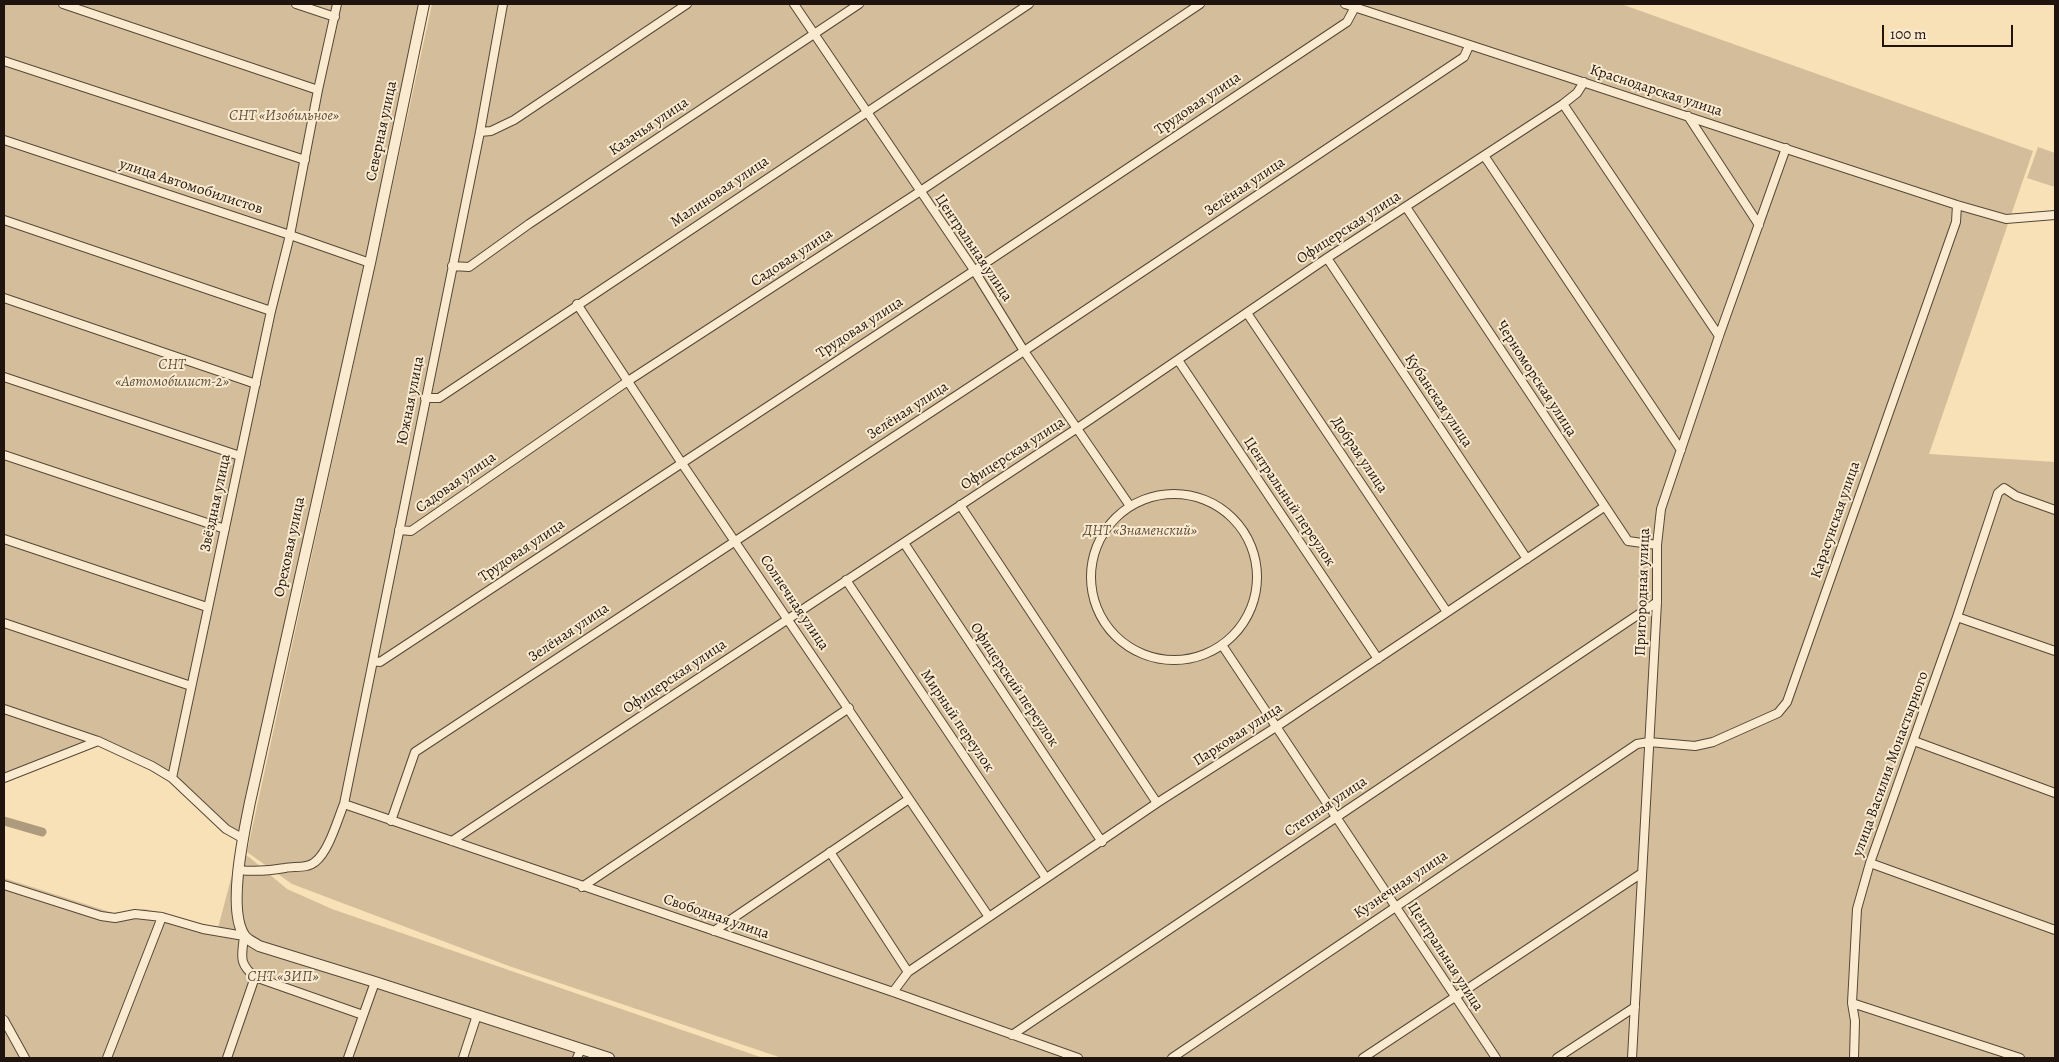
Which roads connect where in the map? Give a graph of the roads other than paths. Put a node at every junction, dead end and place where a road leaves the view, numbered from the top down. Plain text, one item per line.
1 (63, 4) edge
2 (296, 4) edge
3 (337, 4) edge
4 (424, 4) edge
5 (504, 4) edge
6 (688, 4) edge
7 (794, 4) edge
8 (859, 4) edge
9 (1029, 4) edge
10 (1200, 4) edge
11 (1345, 4) edge
12 (1355, 7) junction
13 (334, 17) junction
14 (814, 33) junction
15 (1469, 46) junction
16 (4, 60) edge
17 (1584, 82) junction
18 (318, 90) junction
19 (1563, 104) junction
20 (867, 111) junction
21 (1688, 116) junction
22 (480, 132) junction
23 (4, 140) edge
24 (1786, 148) junction
25 (1485, 157) junction
26 (305, 160) junction
27 (919, 191) junction
28 (1957, 205) junction
29 (1406, 207) junction
30 (2055, 215) edge
31 (4, 220) edge
32 (1759, 225) junction
33 (290, 235) junction
34 (1327, 258) junction
35 (370, 263) junction
36 (452, 266) junction
37 (974, 270) junction
38 (4, 298) edge
39 (577, 304) junction
40 (271, 311) junction
41 (1247, 313) junction
42 (1719, 336) junction
43 (1024, 351) junction
44 (1178, 360) junction
45 (4, 377) edge
46 (628, 381) junction
47 (256, 384) junction
48 (425, 398) junction
49 (1077, 428) junction
50 (1680, 450) junction
51 (4, 455) edge
52 (240, 456) junction
53 (681, 462) junction
54 (960, 505) junction
55 (1130, 506) junction
56 (1604, 507) junction
57 (2055, 510) edge
58 (225, 529) junction
59 (399, 530) junction
60 (4, 540) edge
61 (734, 540) junction
62 (904, 543) junction
63 (1657, 545) junction
64 (1527, 558) junction
65 (846, 580) junction
66 (1657, 602) junction
67 (207, 607) junction
68 (1447, 612) junction
69 (1958, 617) junction
70 (788, 618) junction
71 (4, 623) edge
72 (1222, 645) junction
73 (2055, 651) edge
74 (1378, 659) junction
75 (373, 661) junction
76 (191, 686) junction
77 (849, 708) junction
78 (4, 709) edge
79 (1276, 728) junction
80 (98, 741) junction
81 (1914, 741) junction
82 (1649, 742) junction
83 (4, 778) edge
84 (172, 778) junction
85 (2055, 792) edge
86 (909, 799) junction
87 (1157, 803) junction
88 (344, 804) junction
89 (1335, 817) junction
90 (391, 821) junction
91 (242, 838) junction
92 (452, 841) junction
93 (1102, 842) junction
94 (830, 852) junction
95 (1870, 863) junction
96 (239, 870) junction
97 (1642, 873) junction
98 (1046, 878) junction
99 (4, 885) edge
100 (582, 887) junction
101 (1395, 906) junction
102 (989, 917) junction
103 (162, 918) junction
104 (2055, 930) edge
105 (714, 931) junction
106 (244, 936) junction
107 (908, 972) junction
108 (255, 978) junction
109 (375, 982) junction
110 (893, 992) junction
111 (1455, 996) junction
112 (1852, 1003) junction
113 (1635, 1007) junction
114 (363, 1015) junction
115 (477, 1015) junction
116 (4, 1020) edge
117 (1012, 1035) junction
118 (579, 1054) edge
119 (25, 1058) edge
120 (107, 1058) edge
121 (227, 1058) edge
122 (348, 1058) edge
123 (463, 1058) edge
124 (609, 1058) edge
125 (1078, 1058) edge
126 (1172, 1058) edge
127 (1363, 1058) edge
128 (1496, 1058) edge
129 (1557, 1058) edge
130 (1632, 1058) edge
131 (1854, 1058) edge
132 (2020, 1058) edge

1 - 18 street
2 - 13 street
3 - 13 street, Звёздная улица
4 - 35 street, Северная улица
5 - 22 street, Южная улица
6 - 22 street
7 - 14 street, Центральная улица
8 - 14 street, Казачья улица
9 - 20 street, Малиновая улица
10 - 27 street, Садовая улица
11 - 12 street, Краснодарская улица
12 - 15 street, Краснодарская улица
12 - 37 street, Трудовая улица
13 - 18 street, Звёздная улица
14 - 20 street, Центральная улица
14 - 36 street, Казачья улица
15 - 17 street, Краснодарская улица
15 - 43 street, Зелёная улица
16 - 26 street
17 - 19 street, Офицерская улица
17 - 21 street, Краснодарская улица
18 - 26 street, Звёздная улица
19 - 25 street, Офицерская улица
19 - 42 street
20 - 27 street, Центральная улица
20 - 39 street, Малиновая улица
21 - 24 street, Краснодарская улица
21 - 32 street
22 - 36 street, Южная улица
23 - 33 street, улица Автомобилистов
24 - 28 street, Краснодарская улица
24 - 32 street, Пригородная улица
25 - 29 street, Офицерская улица
25 - 50 street
26 - 33 street, Звёздная улица
27 - 37 street, Центральная улица
27 - 46 street, Садовая улица
28 - 30 street, Краснодарская улица
28 - 82 street, Карасунская улица
29 - 34 street, Офицерская улица
29 - 56 street, Черноморская улица
31 - 40 street
32 - 42 street, Пригородная улица
33 - 35 street, улица Автомобилистов
33 - 40 street, Звёздная улица
34 - 41 street, Офицерская улица
34 - 64 street, Кубанская улица
35 - 91 street, Ореховая улица
36 - 48 street, Южная улица
37 - 43 street, Центральная улица
37 - 53 street, Трудовая улица
38 - 47 street
39 - 46 street, Солнечная улица
39 - 48 street, Малиновая улица
40 - 47 street, Звёздная улица
41 - 44 street, Офицерская улица
41 - 68 street, Добрая улица
42 - 50 street, Пригородная улица
43 - 49 street, Центральная улица
43 - 61 street, Зелёная улица
44 - 49 street, Офицерская улица
44 - 74 street, Центральный переулок
45 - 52 street
46 - 53 street, Солнечная улица
46 - 59 street, Садовая улица
47 - 52 street, Звёздная улица
48 - 59 street, Южная улица
49 - 54 street, Офицерская улица
49 - 55 street, Центральная улица
50 - 63 street, Пригородная улица
51 - 58 street
52 - 58 street, Звёздная улица
53 - 61 street, Солнечная улица
53 - 75 street, Трудовая улица
54 - 62 street, Офицерская улица
54 - 87 street
55 - 72 street
55 - 72 street
56 - 63 street, Черноморская улица
56 - 64 street, Парковая улица
57 - 69 street, улица Василия Монастырного
58 - 67 street, Звёздная улица
59 - 75 street, Южная улица
60 - 67 street
61 - 70 street, Солнечная улица
61 - 90 street, Зелёная улица
62 - 65 street, Офицерская улица
62 - 93 street, Офицерский переулок
63 - 66 street, Пригородная улица
64 - 68 street, Парковая улица
65 - 70 street, Офицерская улица
65 - 98 street, Мирный переулок
66 - 82 street, Пригородная улица
66 - 89 street, Степная улица
67 - 76 street, Звёздная улица
68 - 74 street, Парковая улица
69 - 73 street
69 - 81 street, улица Василия Монастырного
70 - 77 street, Солнечная улица
70 - 92 street, Офицерская улица
71 - 76 street
72 - 79 street, Центральная улица
74 - 79 street, Парковая улица
75 - 88 street, Южная улица
76 - 84 street, Звёздная улица
77 - 86 street, Солнечная улица
77 - 100 street
78 - 80 street
79 - 87 street, Парковая улица
79 - 89 street, Центральная улица
80 - 83 street
80 - 84 street
81 - 85 street
81 - 95 street, улица Василия Монастырного
82 - 97 street, Пригородная улица
82 - 101 street, Кузнечная улица
84 - 91 street
86 - 94 street
86 - 102 street, Солнечная улица
87 - 93 street, Парковая улица
88 - 90 street, Свободная улица
88 - 96 street, Южная улица
89 - 101 street, Центральная улица
89 - 117 street, Степная улица
90 - 92 street, Свободная улица
91 - 96 street, Ореховая улица
92 - 100 street, Свободная улица
93 - 98 street, Парковая улица
94 - 105 street
94 - 107 street
95 - 104 street
95 - 112 street, улица Василия Монастырного
96 - 106 street, Ореховая улица
97 - 111 street
97 - 113 street, Пригородная улица
98 - 102 street, Парковая улица
99 - 103 street
100 - 105 street, Свободная улица
101 - 111 street, Центральная улица
101 - 126 street, Кузнечная улица
102 - 107 street, Парковая улица
103 - 106 street
103 - 120 street
105 - 110 street, Свободная улица
106 - 108 street
106 - 109 street
107 - 110 street, Парковая улица
108 - 114 street
108 - 121 street
109 - 114 street
109 - 115 street
110 - 117 street, Свободная улица
111 - 127 street
111 - 128 street, Центральная улица
112 - 131 street, улица Василия Монастырного
112 - 132 street
113 - 129 street
113 - 130 street, Пригородная улица
114 - 122 street
115 - 118 street
115 - 123 street
116 - 119 street
117 - 125 street, Свободная улица
118 - 124 street

